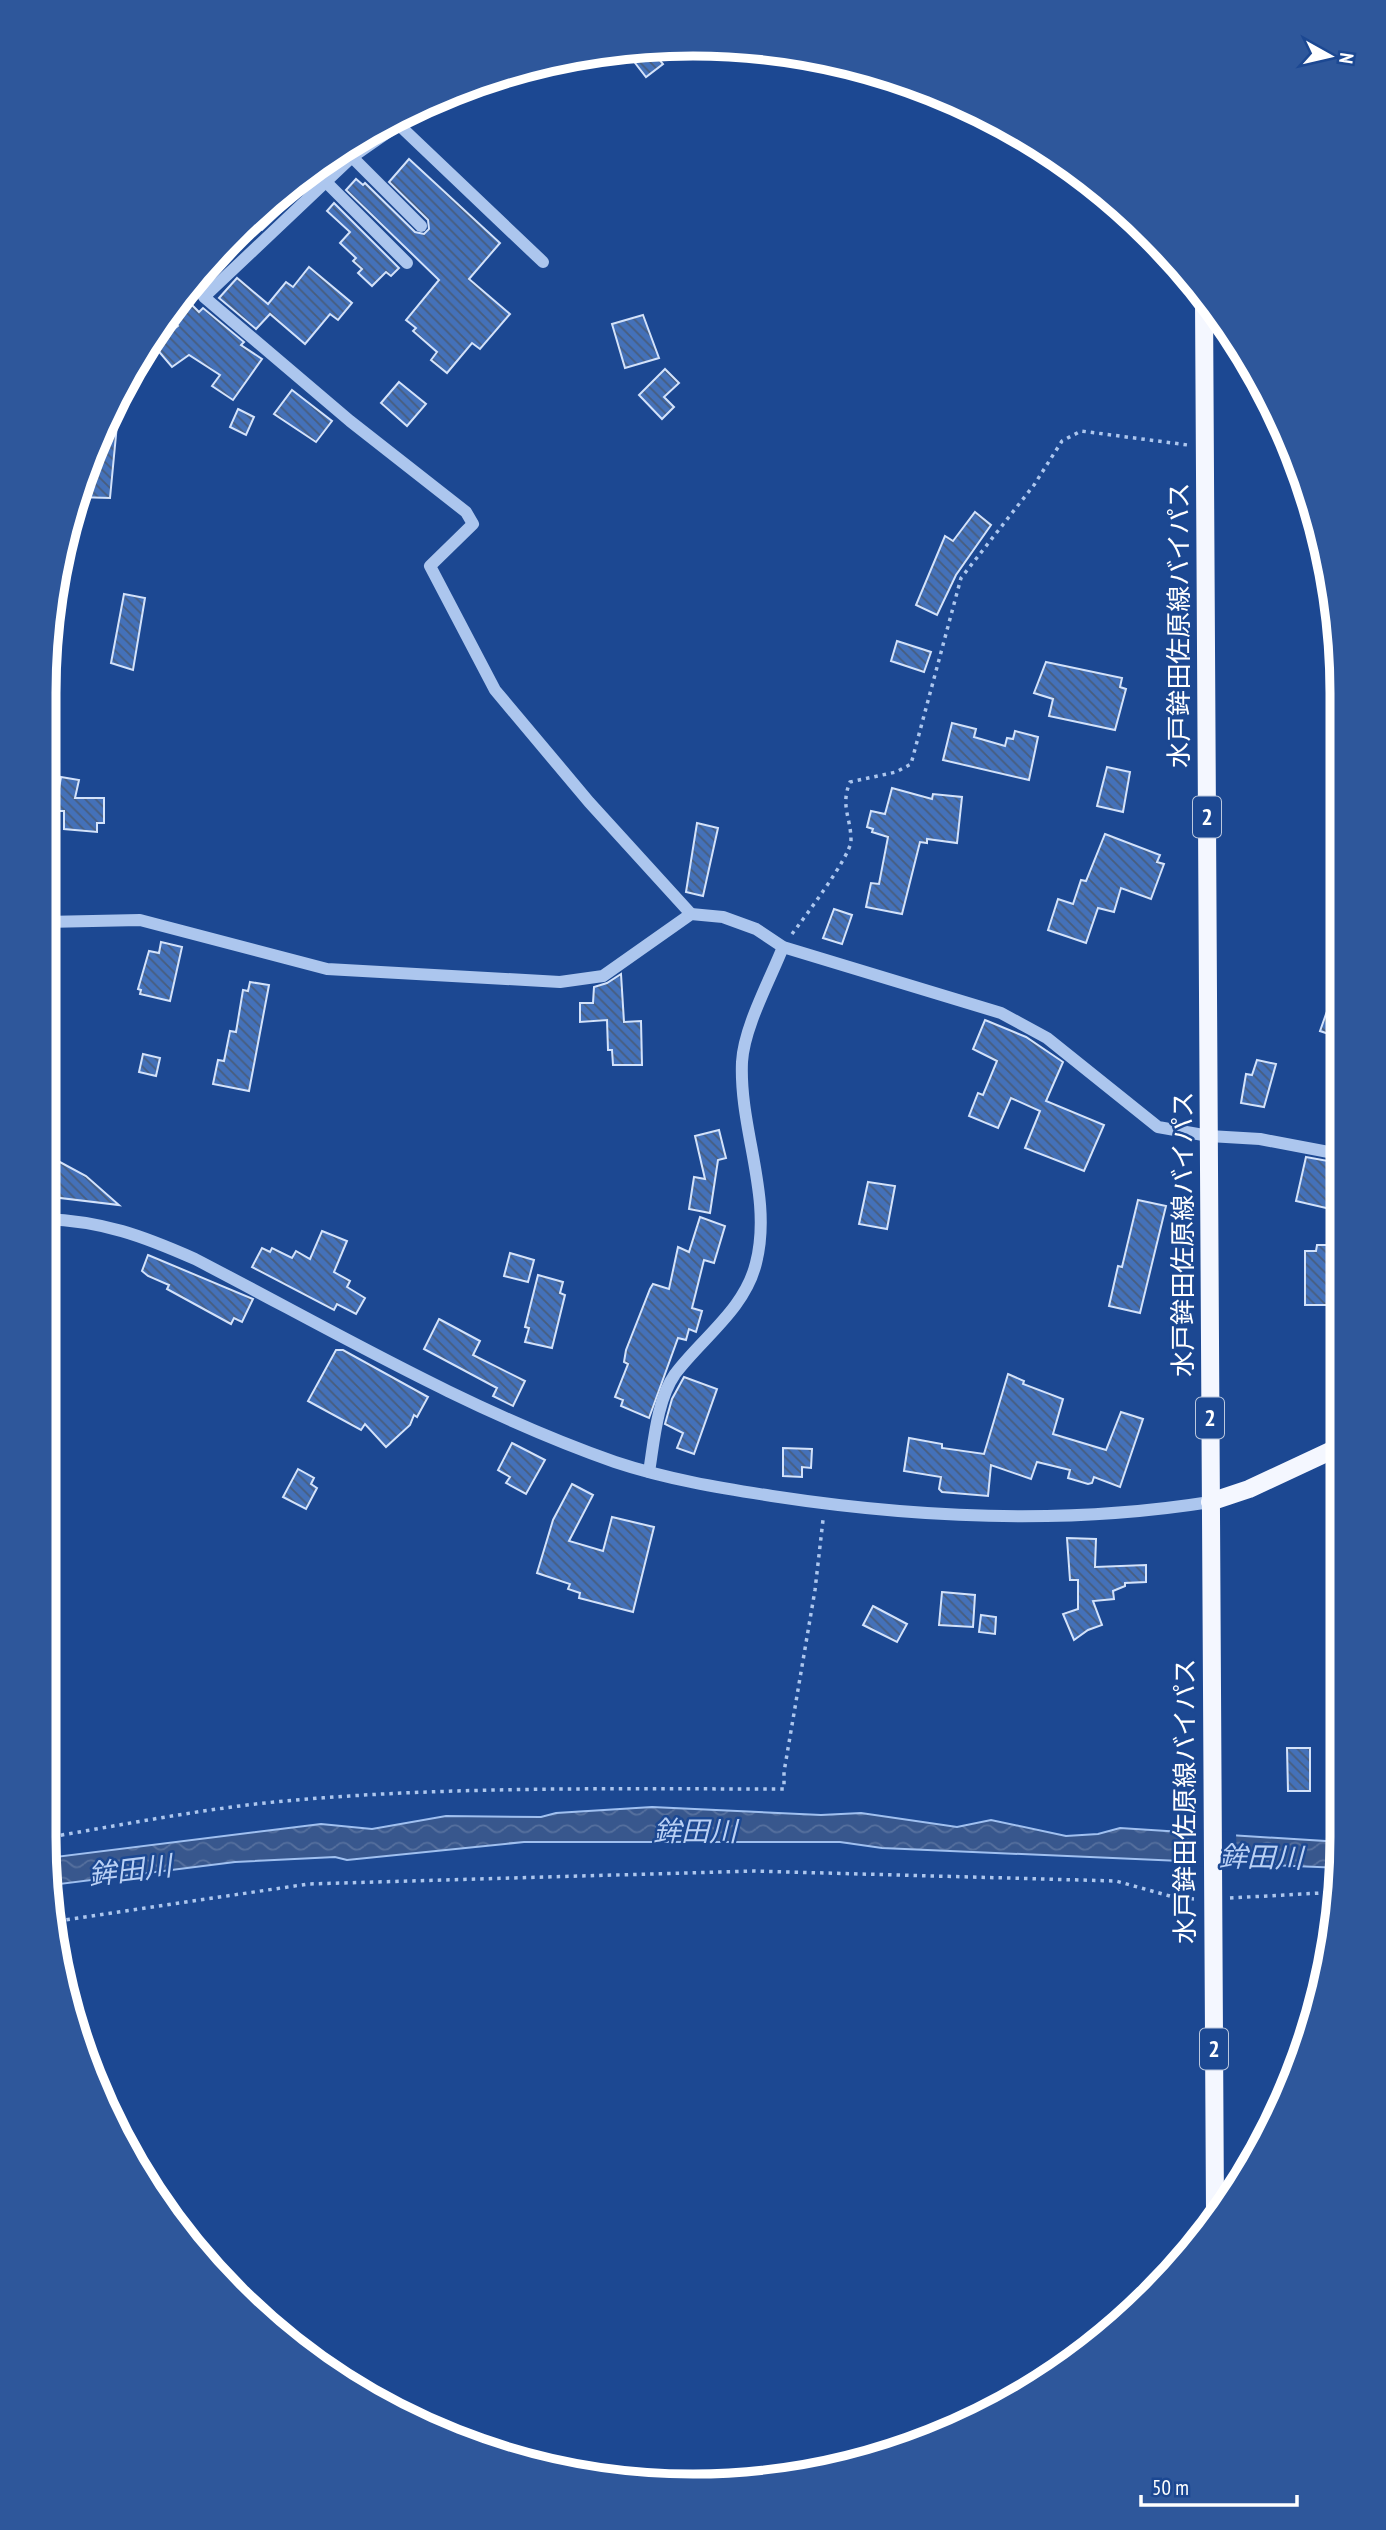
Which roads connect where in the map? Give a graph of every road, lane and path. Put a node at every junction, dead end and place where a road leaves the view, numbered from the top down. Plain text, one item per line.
1 (401, 127) edge
2 (370, 144) edge
3 (352, 157) junction
4 (323, 175) edge
5 (326, 182) junction
6 (421, 226) dead end
7 (543, 262) dead end
8 (407, 263) dead end
9 (1204, 313) edge
10 (1204, 447) junction
11 (691, 914) junction
12 (56, 922) edge
13 (783, 947) junction
14 (1209, 1136) junction
15 (1330, 1152) edge
16 (56, 1219) edge
17 (1330, 1451) edge
18 (649, 1472) junction
19 (1210, 1502) junction
20 (825, 1504) junction
21 (56, 1836) edge
22 (1328, 1892) edge
23 (1212, 1894) junction
24 (61, 1921) edge
25 (1216, 2201) edge

1 - 7 street
2 - 3 street
3 - 5 street
3 - 6 street
4 - 5 street
5 - 8 street
5 - 11 street
9 - 10 main road, 水戸鉾田佐原線バイパス / 2
10 - 13 path
10 - 14 main road, 水戸鉾田佐原線バイパス / 2
11 - 12 street
11 - 13 street
13 - 14 street
13 - 18 street
14 - 15 street
14 - 19 main road, 水戸鉾田佐原線バイパス / 2
16 - 18 street
17 - 19 main road
18 - 20 street
19 - 20 street
19 - 23 main road, 水戸鉾田佐原線バイパス / 2
20 - 21 path
22 - 23 path
23 - 24 path
23 - 25 main road, 水戸鉾田佐原線バイパス / 2

